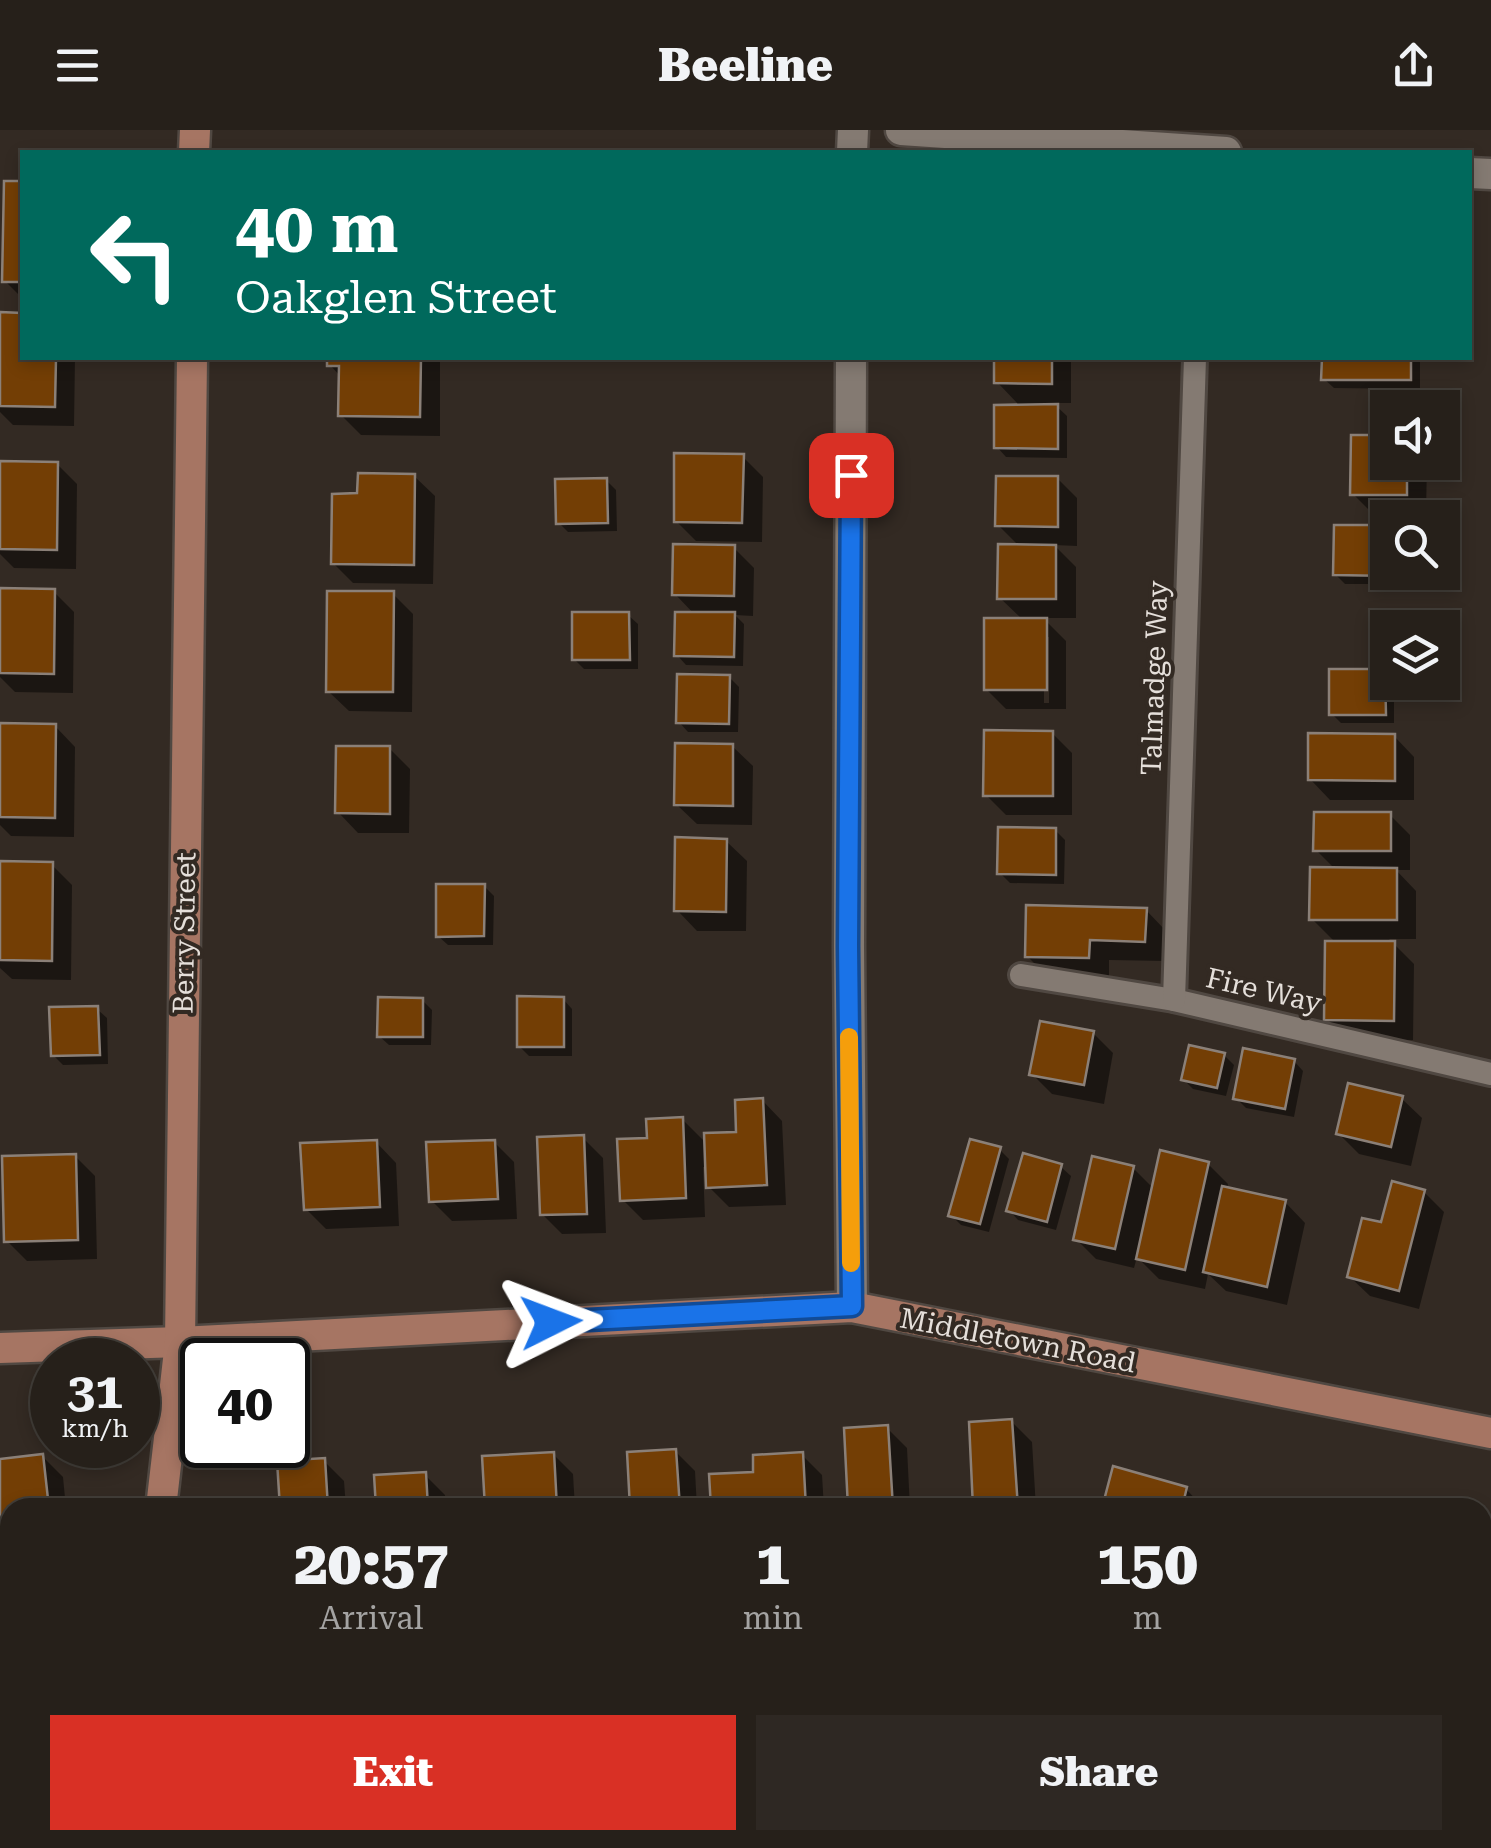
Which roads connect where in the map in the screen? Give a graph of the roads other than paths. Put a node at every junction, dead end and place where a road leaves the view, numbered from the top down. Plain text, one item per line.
1 (901, 130) edge
2 (1208, 146) edge
3 (192, 360) edge
4 (852, 360) edge
5 (1195, 360) edge
6 (1021, 975) dead end
7 (1174, 1000) junction
8 (1491, 1074) edge
9 (852, 1306) junction
10 (180, 1338) edge
11 (255, 1338) edge
12 (180, 1342) joint
13 (0, 1348) edge
14 (1491, 1433) edge
15 (162, 1498) edge

1 - 2 street
3 - 10 street, Berry Street
4 - 9 street
5 - 7 lane, Talmadge Way
6 - 7 lane, Fire Way
7 - 8 lane, Fire Way
9 - 11 street, Middletown Road
9 - 14 street, Middletown Road
12 - 13 street, Middletown Road
12 - 15 street, Berry Street

